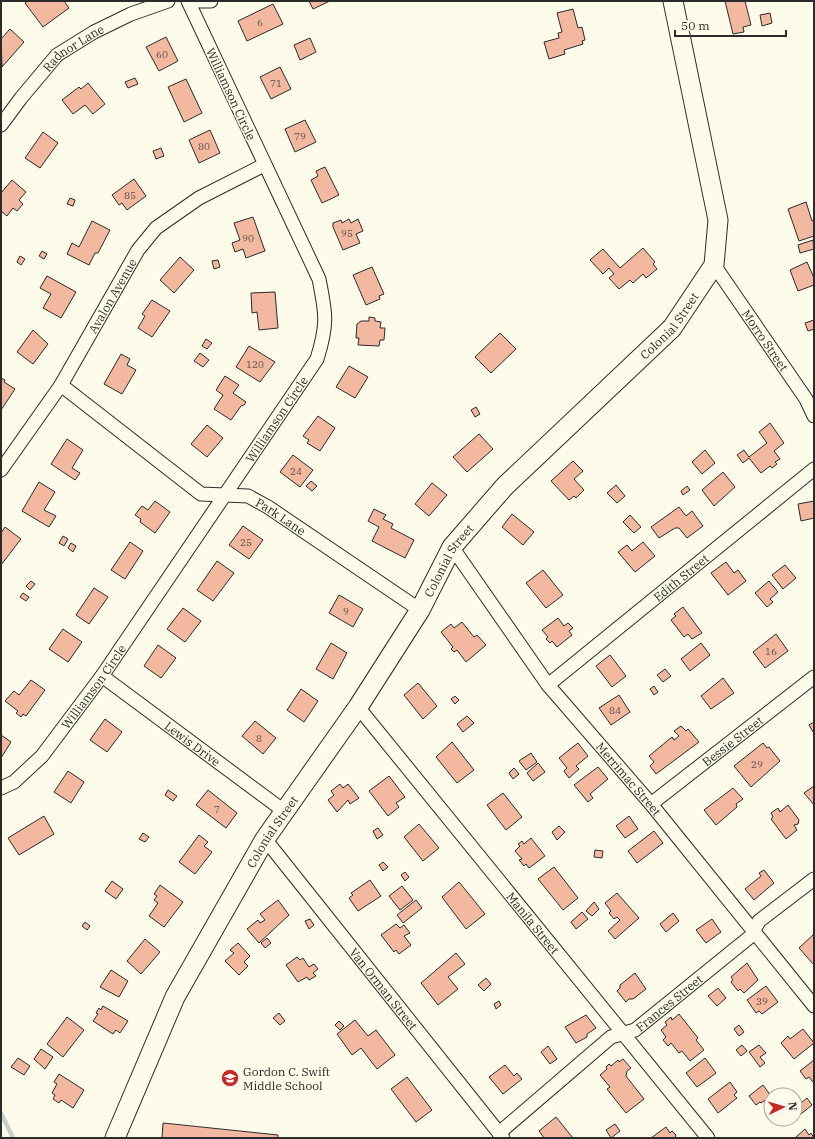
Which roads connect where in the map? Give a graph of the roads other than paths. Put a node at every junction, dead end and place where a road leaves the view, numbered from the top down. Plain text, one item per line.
1 (168, 1) edge
2 (188, 1) edge
3 (197, 1) edge
4 (211, 1) edge
5 (673, 1) edge
6 (1, 125) edge
7 (264, 165) junction
8 (714, 265) junction
9 (61, 385) junction
10 (814, 416) edge
11 (814, 469) edge
12 (1, 470) edge
13 (226, 495) junction
14 (452, 547) junction
15 (420, 610) junction
16 (102, 676) junction
17 (814, 677) edge
18 (548, 685) junction
19 (358, 707) junction
20 (1, 788) edge
21 (651, 804) junction
22 (284, 811) junction
23 (265, 839) junction
24 (814, 879) edge
25 (754, 931) junction
26 (814, 1006) edge
27 (623, 1033) junction
28 (501, 1135) edge
29 (115, 1138) edge
30 (708, 1138) edge

1 - 6 street, Radnor Lane
2 - 7 street, Williamson Circle
3 - 4 street
5 - 8 street, Colonial Street
7 - 9 street, Avalon Avenue
7 - 13 street, Williamson Circle
8 - 10 street, Morro Street
8 - 14 street, Colonial Street
9 - 12 street, Avalon Avenue
9 - 13 street, Park Lane
11 - 18 street, Edith Street
13 - 15 street, Park Lane
13 - 16 street, Williamson Circle
14 - 15 street, Colonial Street
14 - 18 street, Merrimac Street
15 - 19 street, Colonial Street
16 - 20 street, Williamson Circle
16 - 22 street, Lewis Drive
17 - 21 street, Bessie Street
18 - 21 street, Merrimac Street
19 - 22 street, Colonial Street
19 - 27 street, Manila Street
21 - 25 street, Merrimac Street
22 - 23 street, Colonial Street
23 - 28 street, Van Orman Street
23 - 29 street, Colonial Street
24 - 25 street, Frances Street
25 - 26 street, Merrimac Street
25 - 27 street, Frances Street
27 - 28 street, Frances Street
27 - 30 street, Manila Street

